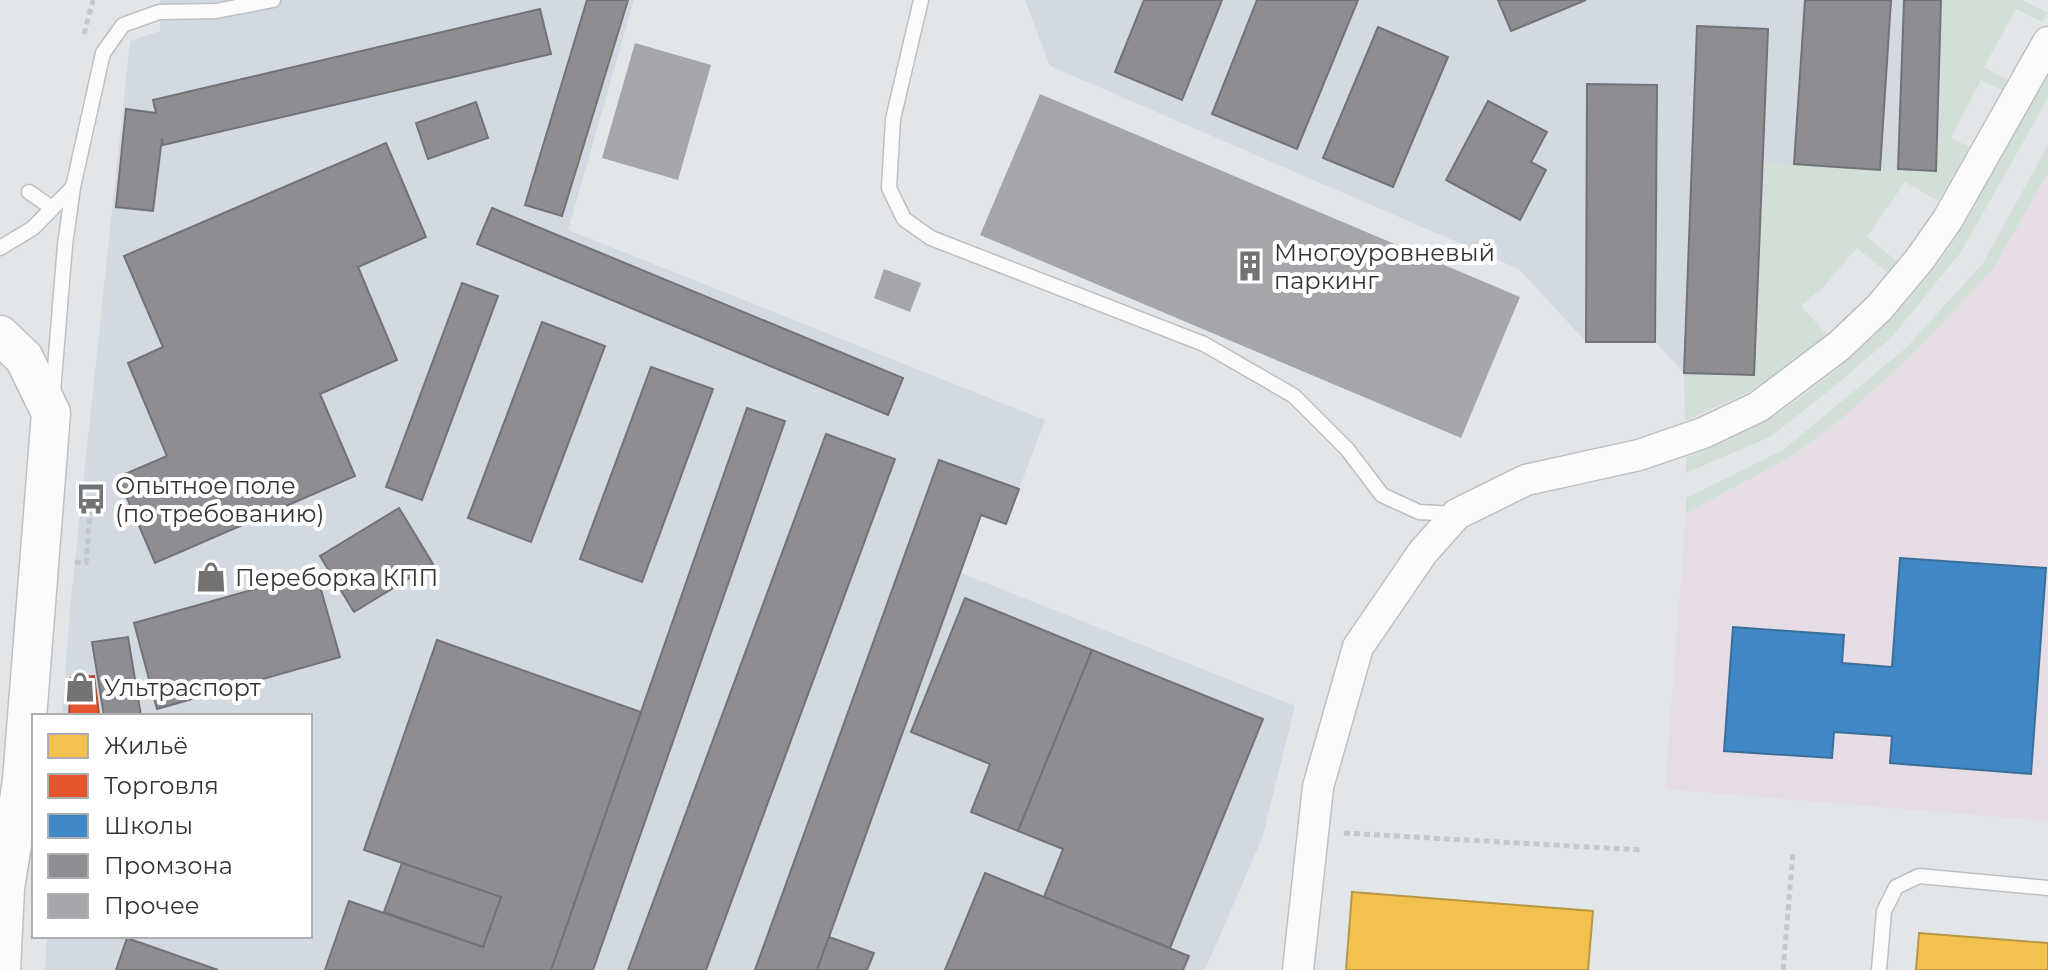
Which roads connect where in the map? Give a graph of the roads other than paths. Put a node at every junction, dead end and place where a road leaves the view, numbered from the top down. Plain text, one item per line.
1 (273, 0) edge
2 (921, 0) edge
3 (2048, 42) edge
4 (73, 187) junction
5 (29, 192) dead end
6 (52, 208) junction
7 (0, 248) edge
8 (0, 335) edge
9 (51, 413) junction
10 (1457, 514) junction
11 (11, 796) edge
12 (2048, 888) edge
13 (1, 970) edge
14 (1298, 970) edge
15 (1879, 970) edge

1 - 4 lane
2 - 10 lane
3 - 10 street
4 - 6 lane
4 - 9 lane
5 - 6 lane
6 - 7 lane
8 - 9 street
9 - 11 street
10 - 14 street
11 - 13 street
12 - 15 lane

